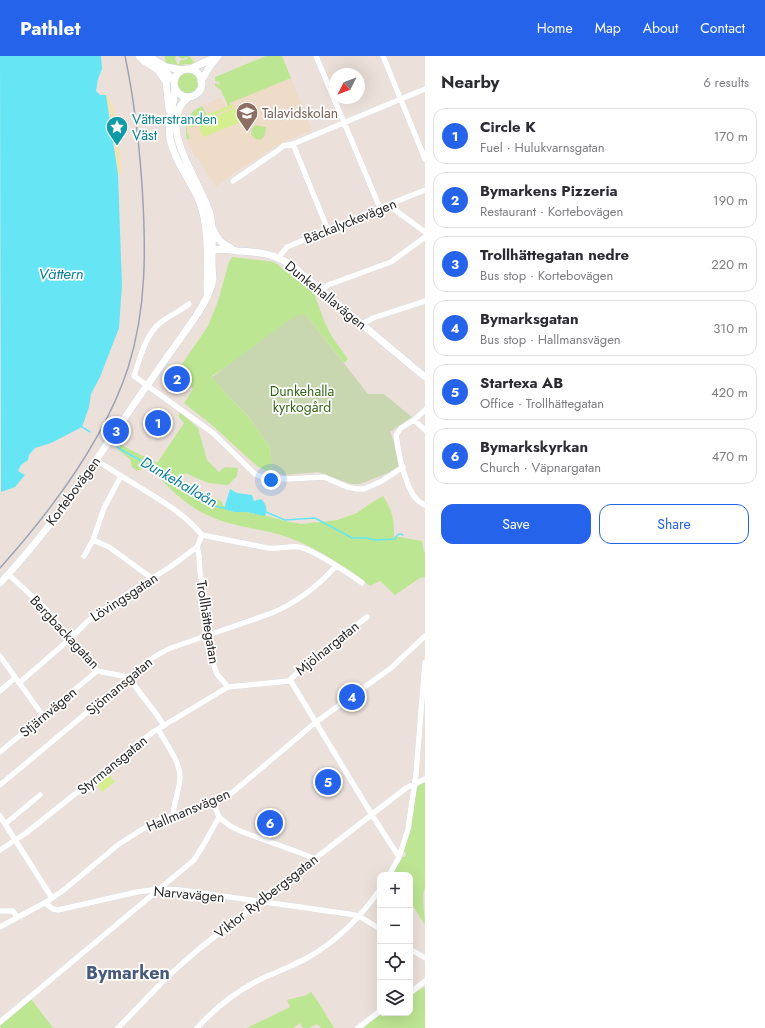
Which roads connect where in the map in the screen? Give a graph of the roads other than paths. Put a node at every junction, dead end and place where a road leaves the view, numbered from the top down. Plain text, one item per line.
1 (139, 56) edge
2 (148, 56) edge
3 (218, 56) edge
4 (316, 56) edge
5 (383, 56) edge
6 (156, 64) edge
7 (186, 69) junction
8 (202, 81) junction
9 (174, 84) junction
10 (425, 89) edge
11 (189, 97) junction
12 (400, 99) junction
13 (170, 114) junction
14 (344, 122) junction
15 (293, 144) junction
16 (425, 159) edge
17 (233, 181) dead end
18 (425, 190) edge
19 (392, 204) junction
20 (380, 208) junction
21 (212, 227) junction
22 (328, 230) junction
23 (425, 232) edge
24 (425, 237) edge
25 (212, 250) junction
26 (236, 250) junction
27 (279, 257) junction
28 (322, 291) junction
29 (207, 296) junction
30 (425, 301) edge
31 (189, 304) dead end
32 (362, 324) junction
33 (425, 377) edge
34 (147, 385) junction
35 (425, 410) edge
36 (414, 420) junction
37 (425, 430) edge
38 (96, 460) junction
39 (403, 467) junction
40 (121, 476) junction
41 (425, 505) edge
42 (202, 535) junction
43 (93, 540) junction
44 (197, 547) junction
45 (84, 556) dead end
46 (336, 566) junction
47 (8, 574) junction
48 (152, 579) junction
49 (0, 583) edge
50 (362, 583) dead end
51 (366, 617) dead end
52 (210, 635) junction
53 (71, 638) junction
54 (424, 640) edge
55 (0, 656) edge
56 (425, 662) edge
57 (97, 671) junction
58 (128, 677) junction
59 (17, 680) junction
60 (289, 681) junction
61 (228, 687) junction
62 (0, 690) edge
63 (43, 716) junction
64 (316, 722) junction
65 (164, 726) junction
66 (158, 729) junction
67 (0, 752) edge
68 (425, 779) edge
69 (414, 784) junction
70 (0, 785) edge
71 (40, 795) dead end
72 (214, 802) junction
73 (173, 815) junction
74 (372, 815) junction
75 (0, 816) edge
76 (219, 817) junction
77 (5, 824) junction
78 (15, 840) junction
79 (0, 850) edge
80 (399, 857) junction
81 (314, 859) junction
82 (391, 872) edge
83 (159, 889) junction
84 (377, 893) edge
85 (52, 898) junction
86 (260, 901) junction
87 (45, 903) junction
88 (0, 911) edge
89 (359, 916) junction
90 (17, 917) junction
91 (0, 927) edge
92 (377, 927) edge
93 (413, 951) edge
94 (425, 958) edge
95 (425, 981) edge
96 (413, 990) edge
97 (377, 1013) edge
98 (0, 1022) edge
99 (118, 1028) edge
100 (197, 1028) edge
101 (358, 1028) edge

1 - 6 street
2 - 6 street
3 - 7 street
3 - 8 street
4 - 14 street
5 - 12 street
6 - 7 street
6 - 9 street
6 - 13 street
7 - 8 street
7 - 9 street
8 - 11 street
9 - 11 street
9 - 13 street, Kortebovägen
10 - 12 street
11 - 21 street, Kortebovägen
12 - 14 street
12 - 16 street
13 - 25 street, Kortebovägen
14 - 15 street
14 - 20 street
15 - 17 street
15 - 22 street
18 - 19 street, Bäckalyckevägen
19 - 20 street, Bäckalyckevägen
19 - 23 street
20 - 22 street, Bäckalyckevägen
21 - 25 street, Kortebovägen
21 - 26 street
22 - 27 street, Bäckalyckevägen
24 - 28 street
25 - 26 street, Dunkehallavägen
25 - 29 street, Kortebovägen
25 - 29 street, Kortebovägen
26 - 27 street, Dunkehallavägen
27 - 28 street, Dunkehallavägen
28 - 32 street, Dunkehallavägen
29 - 34 street, Kortebovägen
30 - 32 street
31 - 34 street
32 - 33 street, Dunkehallavägen
34 - 38 street, Kortebovägen
34 - 39 street
35 - 36 street
36 - 37 street
36 - 39 street
38 - 40 street
38 - 47 street, Kortebovägen
39 - 41 street
40 - 42 street
40 - 43 street
42 - 44 street
42 - 46 street
43 - 45 street
43 - 48 street
44 - 48 street, Lövingsgatan
44 - 52 street, Trollhättegatan
46 - 50 street
46 - 52 street, Sjömansgatan
47 - 49 street, Kortebovägen
47 - 53 street, Bergbackagatan
48 - 53 street, Lövingsgatan
51 - 60 street, Mjölnargatan
52 - 58 street, Sjömansgatan
52 - 61 street, Trollhättegatan
53 - 57 street, Bergbackagatan
53 - 59 street, Lövingsgatan
54 - 64 street, Hallmansvägen
55 - 59 street
56 - 69 street
57 - 58 street, Bergbackagatan
57 - 63 street, Stjärnvägen
58 - 65 street
58 - 70 street, Sjömansgatan
59 - 62 street, Lövingsgatan
59 - 63 street
60 - 61 street
60 - 64 street
61 - 65 street, Styrmansgatan
63 - 67 street, Stjärnvägen
64 - 72 street, Hallmansvägen
64 - 74 street
65 - 66 street, Styrmansgatan
66 - 73 street
66 - 78 street, Styrmansgatan
68 - 69 street, Viktor Rydbergsgatan
69 - 74 street, Viktor Rydbergsgatan
69 - 80 street
71 - 77 street
72 - 73 street, Hallmansvägen
72 - 76 street
73 - 85 street, Hallmansvägen
74 - 80 street
74 - 81 street, Viktor Rydbergsgatan
75 - 77 street
76 - 81 street
76 - 83 street
77 - 78 street
78 - 79 street, Styrmansgatan
78 - 85 street
80 - 82 street
81 - 86 street, Viktor Rydbergsgatan
83 - 86 street, Narvavägen
83 - 87 street, Narvavägen
83 - 98 street
84 - 89 street
85 - 87 street, Hallmansvägen
86 - 89 street, Narvavägen
86 - 99 street, Viktor Rydbergsgatan
87 - 90 street, Hallmansvägen
88 - 90 street
89 - 92 street, Narvavägen
89 - 100 street
90 - 91 street, Hallmansvägen
93 - 94 street
95 - 96 street
97 - 101 street

